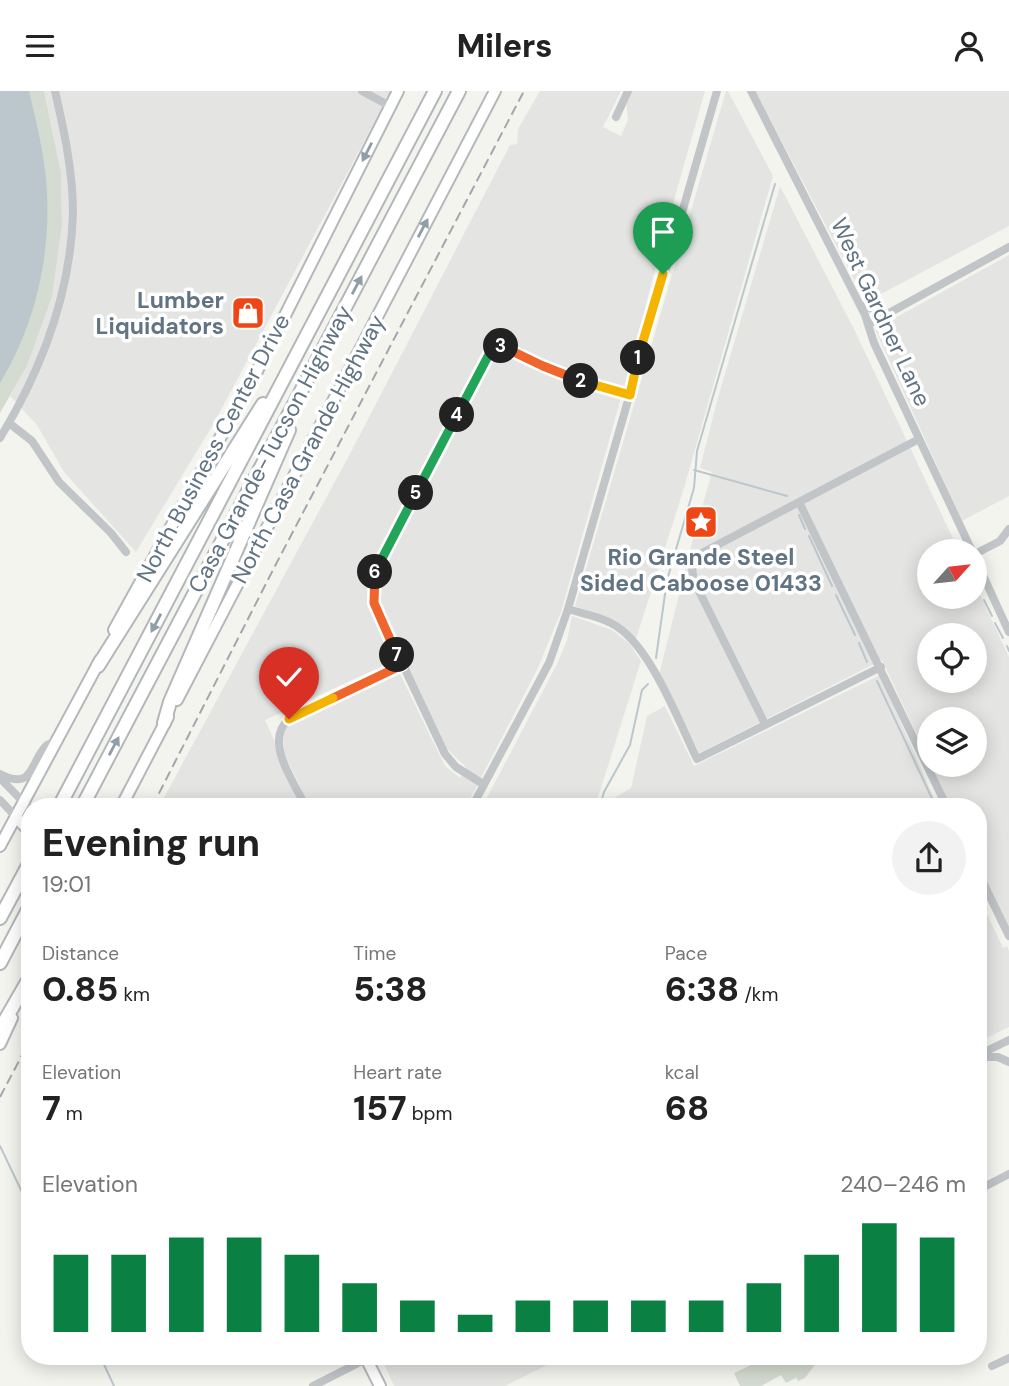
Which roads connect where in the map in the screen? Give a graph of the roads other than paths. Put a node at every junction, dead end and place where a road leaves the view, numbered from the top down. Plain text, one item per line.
1 (55, 91) edge
2 (362, 91) edge
3 (398, 91) edge
4 (435, 91) edge
5 (459, 91) edge
6 (495, 91) edge
7 (628, 91) edge
8 (717, 91) edge
9 (751, 91) edge
10 (390, 106) junction
11 (616, 117) dead end
12 (1009, 247) edge
13 (860, 305) junction
14 (887, 314) junction
15 (869, 324) junction
16 (301, 345) junction
17 (324, 349) junction
18 (630, 395) junction
19 (9, 423) junction
20 (0, 438) edge
21 (919, 439) junction
22 (799, 502) junction
23 (1009, 529) edge
24 (967, 539) edge
25 (987, 548) edge
26 (126, 551) dead end
27 (987, 582) edge
28 (568, 609) junction
29 (1008, 627) edge
30 (402, 665) junction
31 (98, 666) junction
32 (881, 667) junction
33 (164, 723) junction
34 (765, 724) junction
35 (58, 740) junction
36 (0, 776) edge
37 (483, 783) junction
38 (31, 798) edge
39 (64, 798) edge
40 (87, 798) edge
41 (126, 798) edge
42 (302, 798) edge
43 (476, 798) edge
44 (943, 798) edge
45 (21, 799) edge
46 (0, 800) edge
47 (21, 812) edge
48 (16, 817) junction
49 (21, 822) edge
50 (0, 846) edge
51 (21, 879) edge
52 (987, 891) edge
53 (0, 918) edge
54 (21, 923) edge
55 (1009, 936) edge
56 (0, 963) edge
57 (21, 994) edge
58 (21, 998) edge
59 (0, 1029) edge
60 (1006, 1041) edge
61 (0, 1044) edge
62 (987, 1051) edge
63 (1009, 1054) edge
64 (987, 1056) edge
65 (1009, 1062) edge
66 (1009, 1174) edge
67 (987, 1185) edge
68 (1009, 1358) edge
69 (353, 1365) edge
70 (371, 1365) edge
71 (992, 1366) dead end
72 (313, 1386) edge
73 (380, 1386) edge

1 - 19 street
2 - 10 street
3 - 10 main road, North Business Center Drive
4 - 16 highway, Casa Grande-Tucson Highway
17 -> 5 highway, Casa Grande-Tucson Highway
33 -> 6 main road, North Casa Grande Highway
7 - 11 street
8 - 18 street
9 - 13 street, West Gardner Lane
10 -> 31 main road, North Business Center Drive
12 - 14 street
13 - 14 street
13 - 15 street, West Gardner Lane
14 - 15 street
15 - 21 street, West Gardner Lane
16 - 31 highway
16 -> 39 highway, Casa Grande-Tucson Highway
17 - 33 highway
40 -> 17 highway, Casa Grande-Tucson Highway
18 - 28 street
18 - 30 street
19 - 20 street
19 - 26 street
21 - 22 street
21 - 24 street, West Gardner Lane
22 - 32 street
22 - 34 street
23 - 25 street
27 - 29 street, West Gardner Lane
28 - 34 street
28 - 37 street
30 - 37 street
30 - 42 street
31 - 35 main road, North Business Center Drive
32 - 34 street
32 - 44 street
33 - 41 main road, North Casa Grande Highway
35 - 36 street
35 - 38 main road, North Business Center Drive
36 - 45 street
37 - 43 street
46 - 48 street
47 - 48 main road, North Business Center Drive
48 - 49 main road
48 - 50 main road, North Business Center Drive
51 - 53 highway
52 - 55 street
54 - 56 highway
57 - 59 highway
58 - 61 main road
60 - 62 street
60 - 63 street
64 - 65 street
66 - 67 street
68 - 71 street
69 - 72 street
70 - 73 main road

